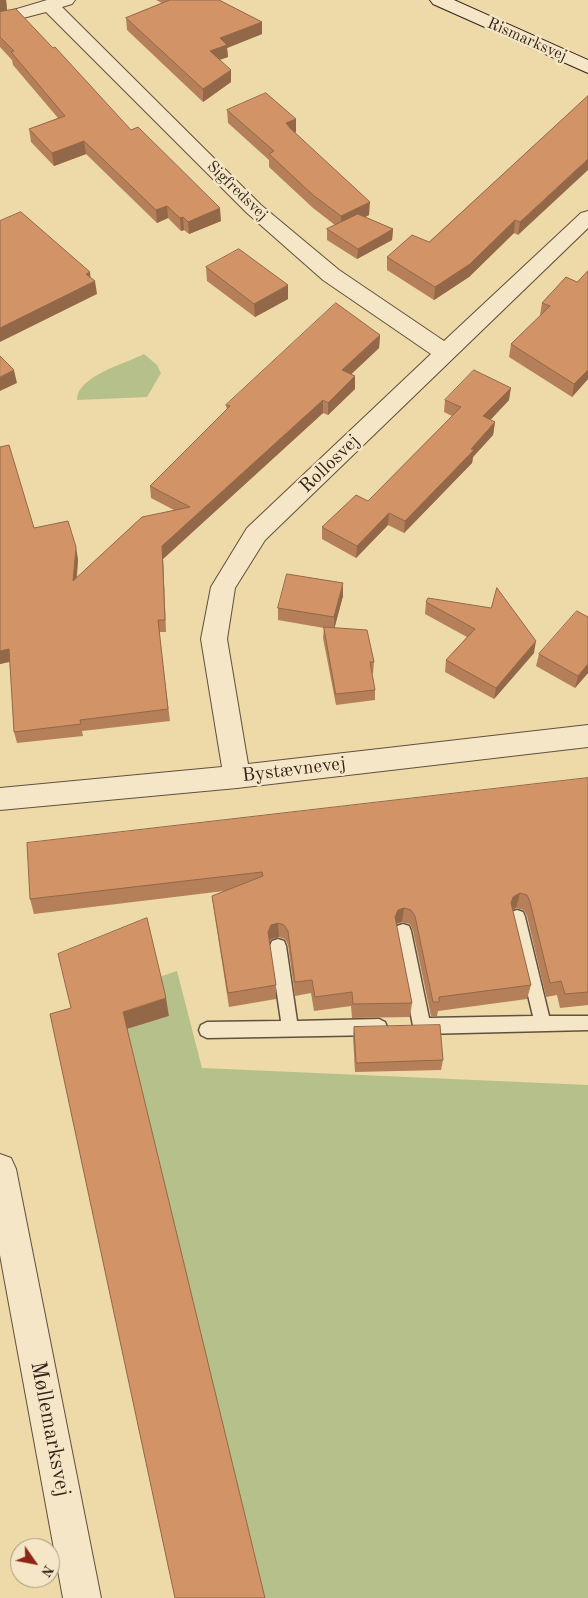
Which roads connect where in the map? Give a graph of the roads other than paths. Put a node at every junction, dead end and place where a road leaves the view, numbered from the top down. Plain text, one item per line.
1 (438, 0) edge
2 (57, 3) edge
3 (0, 19) edge
4 (588, 67) edge
5 (588, 218) edge
6 (446, 353) junction
7 (588, 736) edge
8 (237, 777) junction
9 (0, 799) edge
10 (516, 917) edge
11 (403, 932) edge
12 (278, 946) edge
13 (588, 1023) edge
14 (543, 1024) junction
15 (422, 1026) junction
16 (290, 1028) junction
17 (207, 1030) dead end
18 (0, 1168) edge
19 (9, 1263) edge
20 (82, 1598) edge

1 - 4 street, Rismarksvej
2 - 3 street
2 - 6 street, Sigfredsvej
5 - 6 street, Rollosvej
6 - 8 street, Rollosvej
7 - 8 street, Bystævnevej
8 - 9 street, Bystævnevej
10 - 14 lane
11 - 15 lane
12 - 16 lane
13 - 14 lane
14 - 15 lane
15 - 16 lane
16 - 17 lane
18 - 19 street, Møllemarksvej
19 - 20 street, Møllemarksvej

